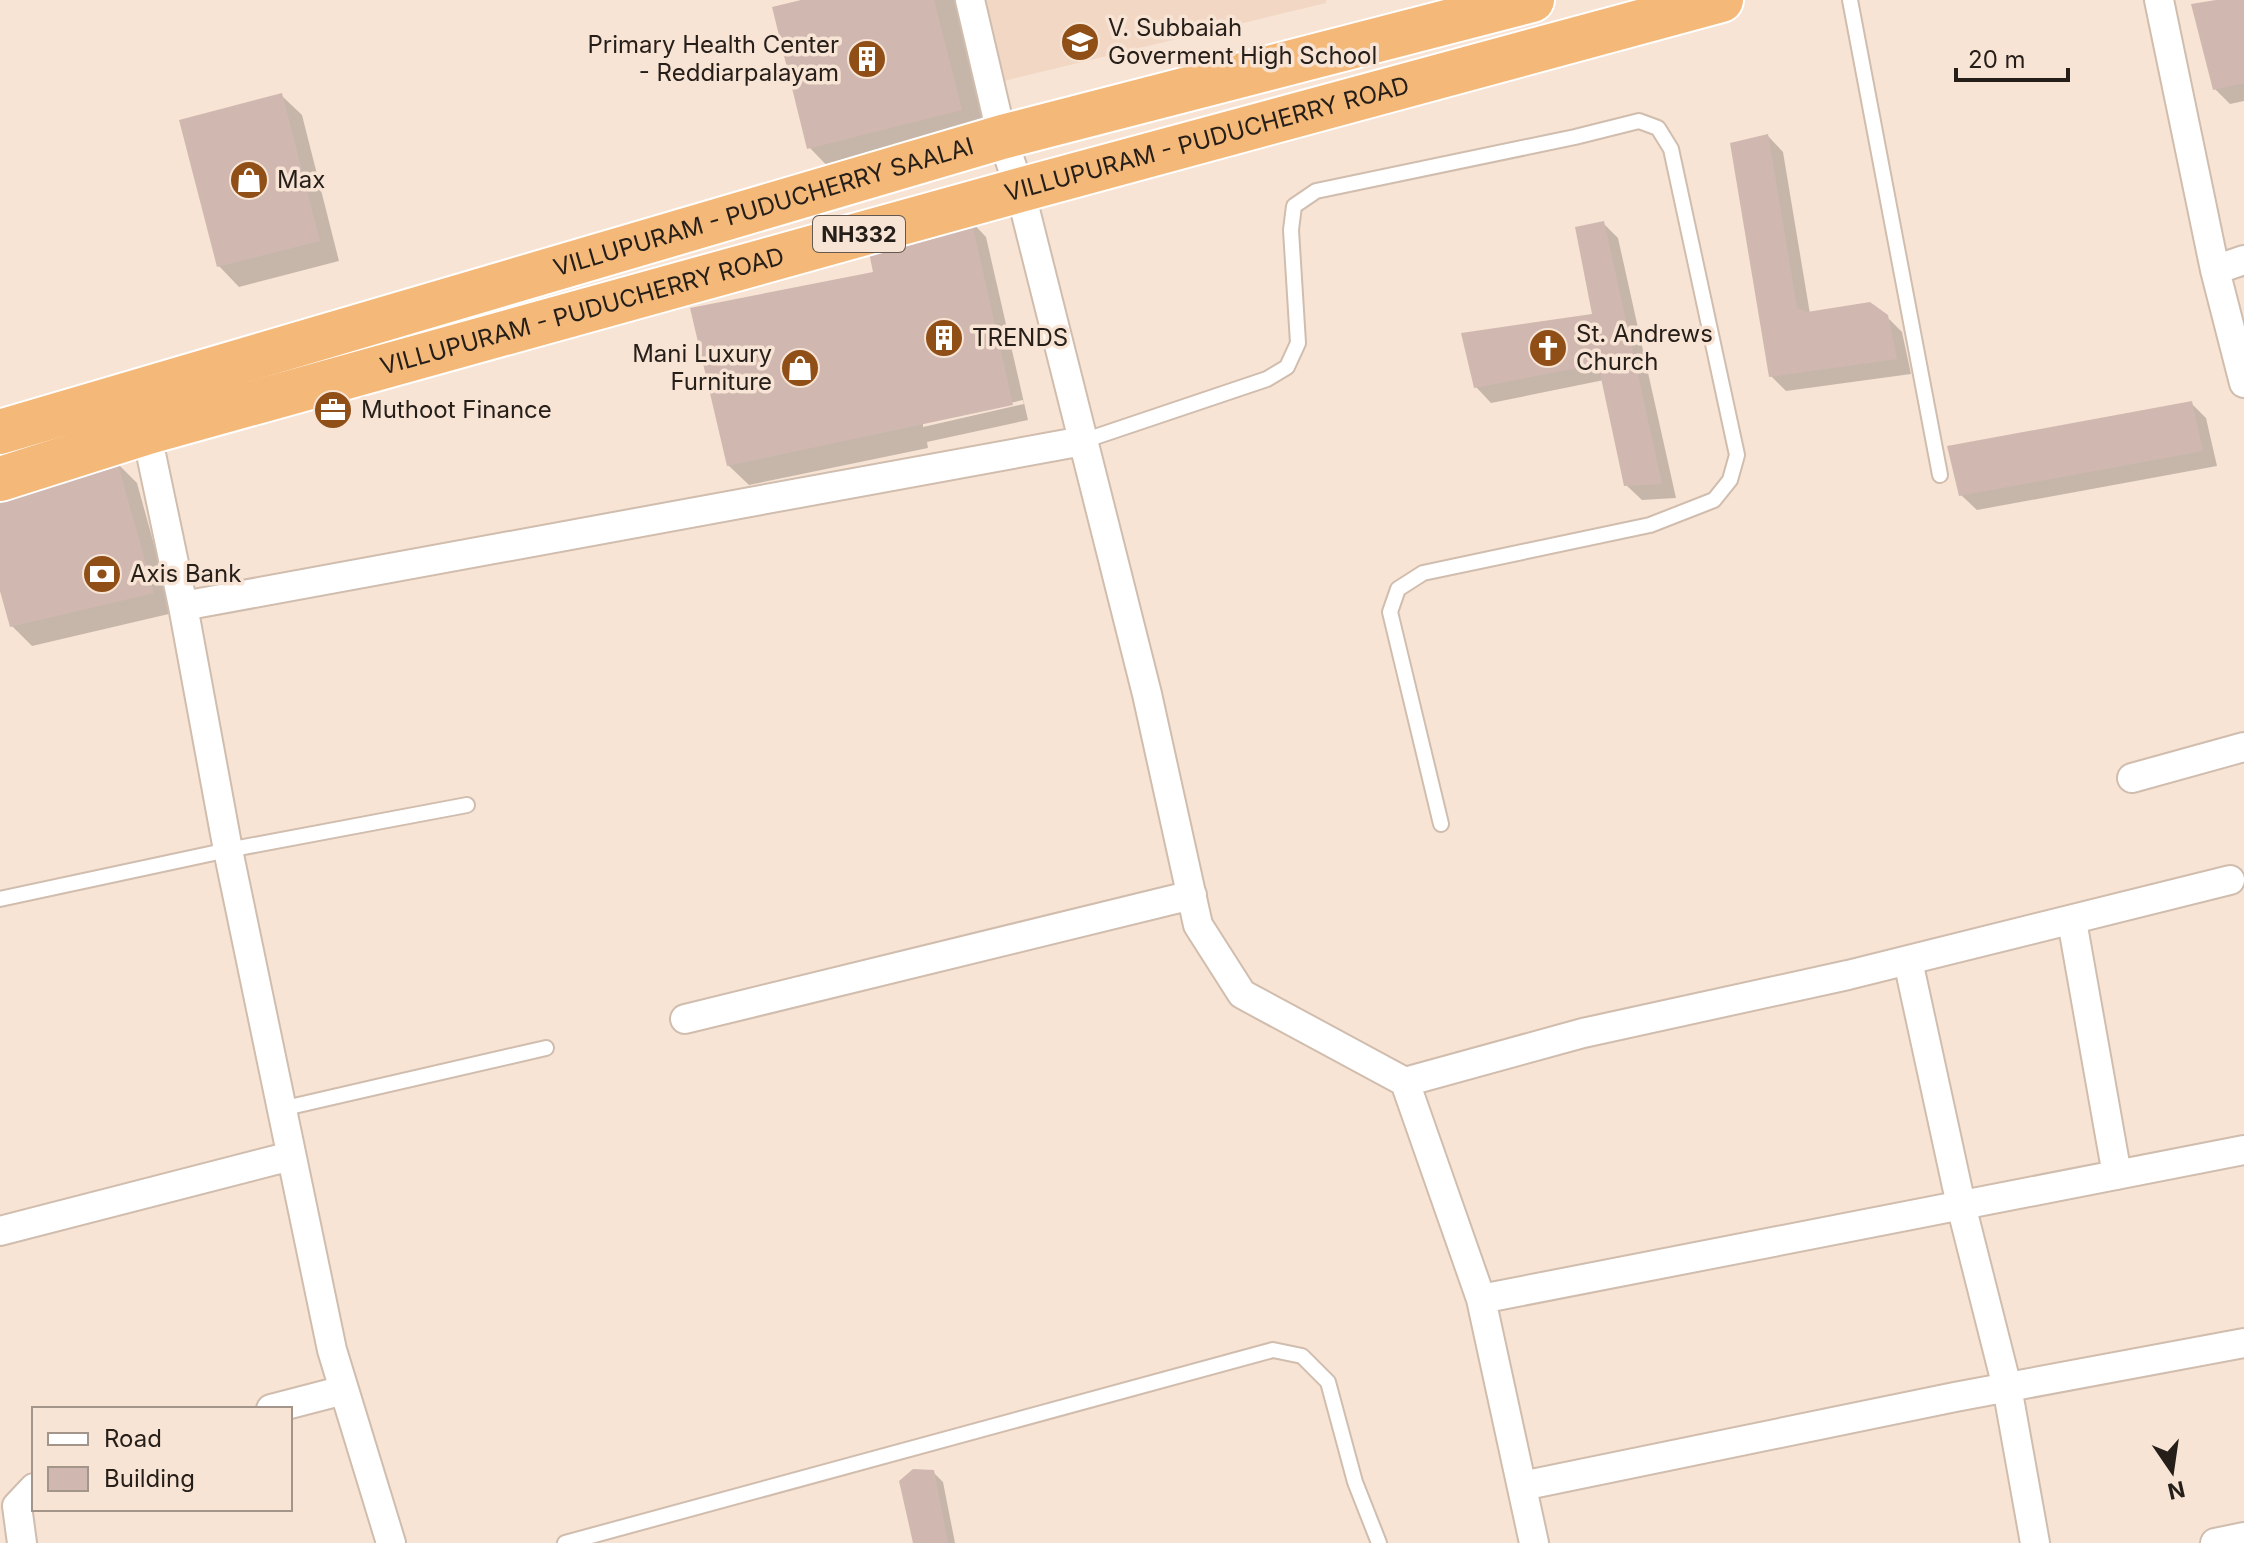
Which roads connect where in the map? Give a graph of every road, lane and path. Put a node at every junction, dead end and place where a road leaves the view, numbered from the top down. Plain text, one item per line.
1 (970, 0) edge
2 (1532, 0) edge
3 (1721, 0) edge
4 (1850, 0) edge
5 (2159, 0) edge
6 (1002, 137) junction
7 (1020, 190) junction
8 (2244, 260) edge
9 (2215, 270) junction
10 (2244, 383) edge
11 (142, 412) junction
12 (0, 432) edge
13 (1083, 441) junction
14 (1940, 475) dead end
15 (0, 479) edge
16 (183, 606) junction
17 (2244, 747) edge
18 (2132, 778) dead end
19 (467, 805) dead end
20 (1441, 824) dead end
21 (228, 850) junction
22 (2230, 880) dead end
23 (1192, 895) junction
24 (0, 899) edge
25 (2072, 921) junction
26 (1908, 961) junction
27 (685, 1019) dead end
28 (546, 1048) dead end
29 (1405, 1082) junction
30 (281, 1109) junction
31 (2244, 1150) edge
32 (291, 1156) junction
33 (2117, 1175) junction
34 (1961, 1205) junction
35 (0, 1231) edge
36 (1481, 1299) junction
37 (2244, 1343) edge
38 (2007, 1387) junction
39 (344, 1390) junction
40 (279, 1407) edge
41 (1522, 1486) junction
42 (32, 1490) edge
43 (2244, 1537) edge
44 (22, 1543) edge
45 (391, 1543) edge
46 (565, 1543) edge
47 (1379, 1543) edge
48 (1534, 1543) edge
49 (2035, 1543) edge
50 (2215, 1543) edge

1 - 6 street
2 - 6 highway, VILLUPURAM - PUDUCHERRY SAALAI / NH332
3 - 7 highway, VILLUPURAM - PUDUCHERRY ROAD / NH332
4 - 14 lane
5 - 9 street
6 - 7 street
6 - 11 highway, VILLUPURAM - PUDUCHERRY SAALAI / NH332
7 - 11 highway, VILLUPURAM - PUDUCHERRY ROAD / NH332
7 - 13 street
8 - 9 street
9 - 10 street
11 - 12 highway, VILLUPURAM - PUDUCHERRY SAALAI / NH332
11 - 15 highway, VILLUPURAM - PUDUCHERRY ROAD / NH332
11 - 16 street
13 - 16 street
13 - 20 lane
13 - 23 street
16 - 21 street
17 - 18 street
19 - 21 lane
21 - 24 lane
21 - 30 street
22 - 25 street
23 - 27 street
23 - 29 street
25 - 26 street
25 - 33 street
26 - 29 street
26 - 34 street
28 - 30 lane
29 - 36 street
30 - 32 street
31 - 33 street
32 - 35 street
32 - 39 street
33 - 34 street
34 - 36 street
34 - 38 street
36 - 41 street
37 - 38 street
38 - 41 street
38 - 49 street
39 - 40 street
39 - 45 street
41 - 48 street
42 - 44 street
43 - 50 street
46 - 47 lane

